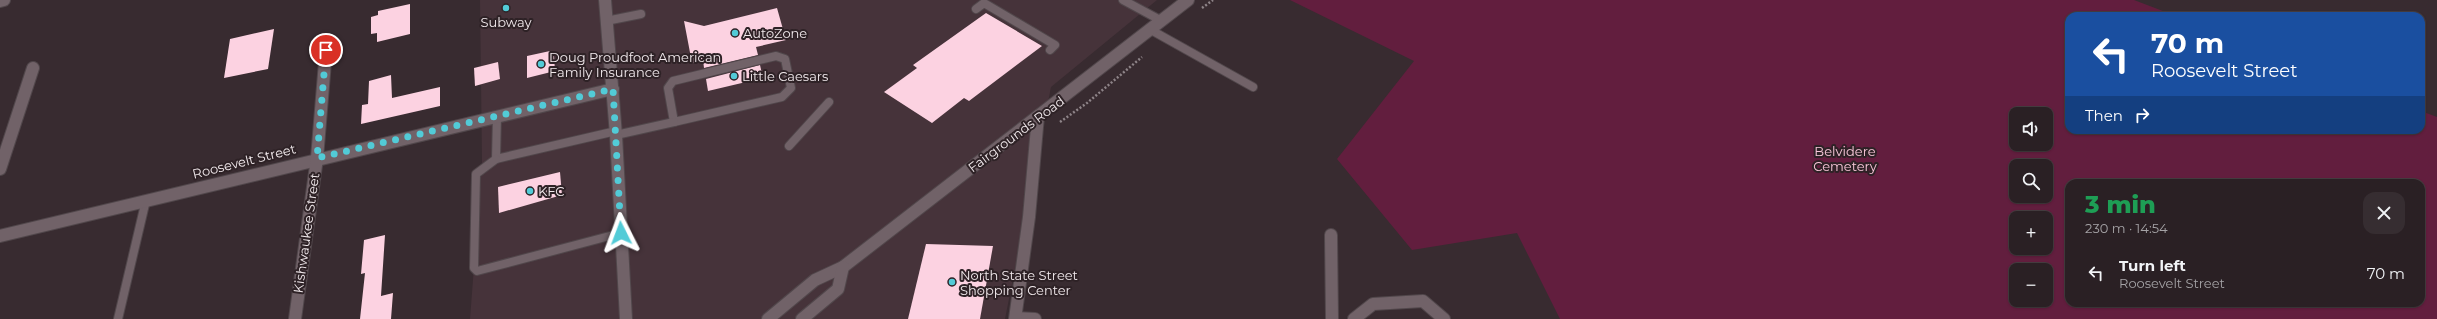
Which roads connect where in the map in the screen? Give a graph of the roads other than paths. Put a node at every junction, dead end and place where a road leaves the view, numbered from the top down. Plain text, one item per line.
1 (4, 0) edge
2 (604, 0) edge
3 (1123, 0) edge
4 (1188, 0) edge
5 (0, 1) edge
6 (976, 9) dead end
7 (641, 14) dead end
8 (606, 21) junction
9 (1162, 21) junction
10 (1151, 30) junction
11 (326, 50) dead end
12 (1050, 50) dead end
13 (33, 68) dead end
14 (1253, 87) dead end
15 (613, 89) junction
16 (829, 102) dead end
17 (497, 116) junction
18 (1038, 116) junction
19 (674, 123) junction
20 (616, 133) junction
21 (789, 146) dead end
22 (317, 158) junction
23 (496, 159) junction
24 (0, 169) edge
25 (146, 200) junction
26 (621, 233) junction
27 (1331, 235) dead end
28 (0, 236) edge
29 (843, 267) junction
30 (118, 319) edge
31 (294, 319) edge
32 (626, 319) edge
33 (768, 319) edge
34 (802, 319) edge
35 (1016, 319) edge
36 (1035, 319) edge
37 (1332, 319) edge
38 (1354, 319) edge
39 (1444, 319) edge

1 - 5 street
2 - 8 street
3 - 9 lane
4 - 9 street, Fairgrounds Road
6 - 12 lane
7 - 8 lane
8 - 15 street
9 - 10 street, Fairgrounds Road
10 - 14 lane
10 - 18 street, Fairgrounds Road
11 - 22 street, Kishwaukee Street
13 - 24 street
15 - 17 street, Roosevelt Street
15 - 20 street
16 - 21 lane
17 - 22 street, Roosevelt Street
17 - 23 lane
18 - 29 street, Fairgrounds Road
18 - 35 street
19 - 19 lane
19 - 20 lane
20 - 23 lane
20 - 26 street
22 - 25 street, Roosevelt Street
22 - 31 street, Kishwaukee Street
23 - 26 lane
25 - 28 street, Roosevelt Street
25 - 30 lane
26 - 32 street
27 - 37 street
29 - 33 street, Fairgrounds Road
29 - 34 street
35 - 36 street
38 - 39 street

